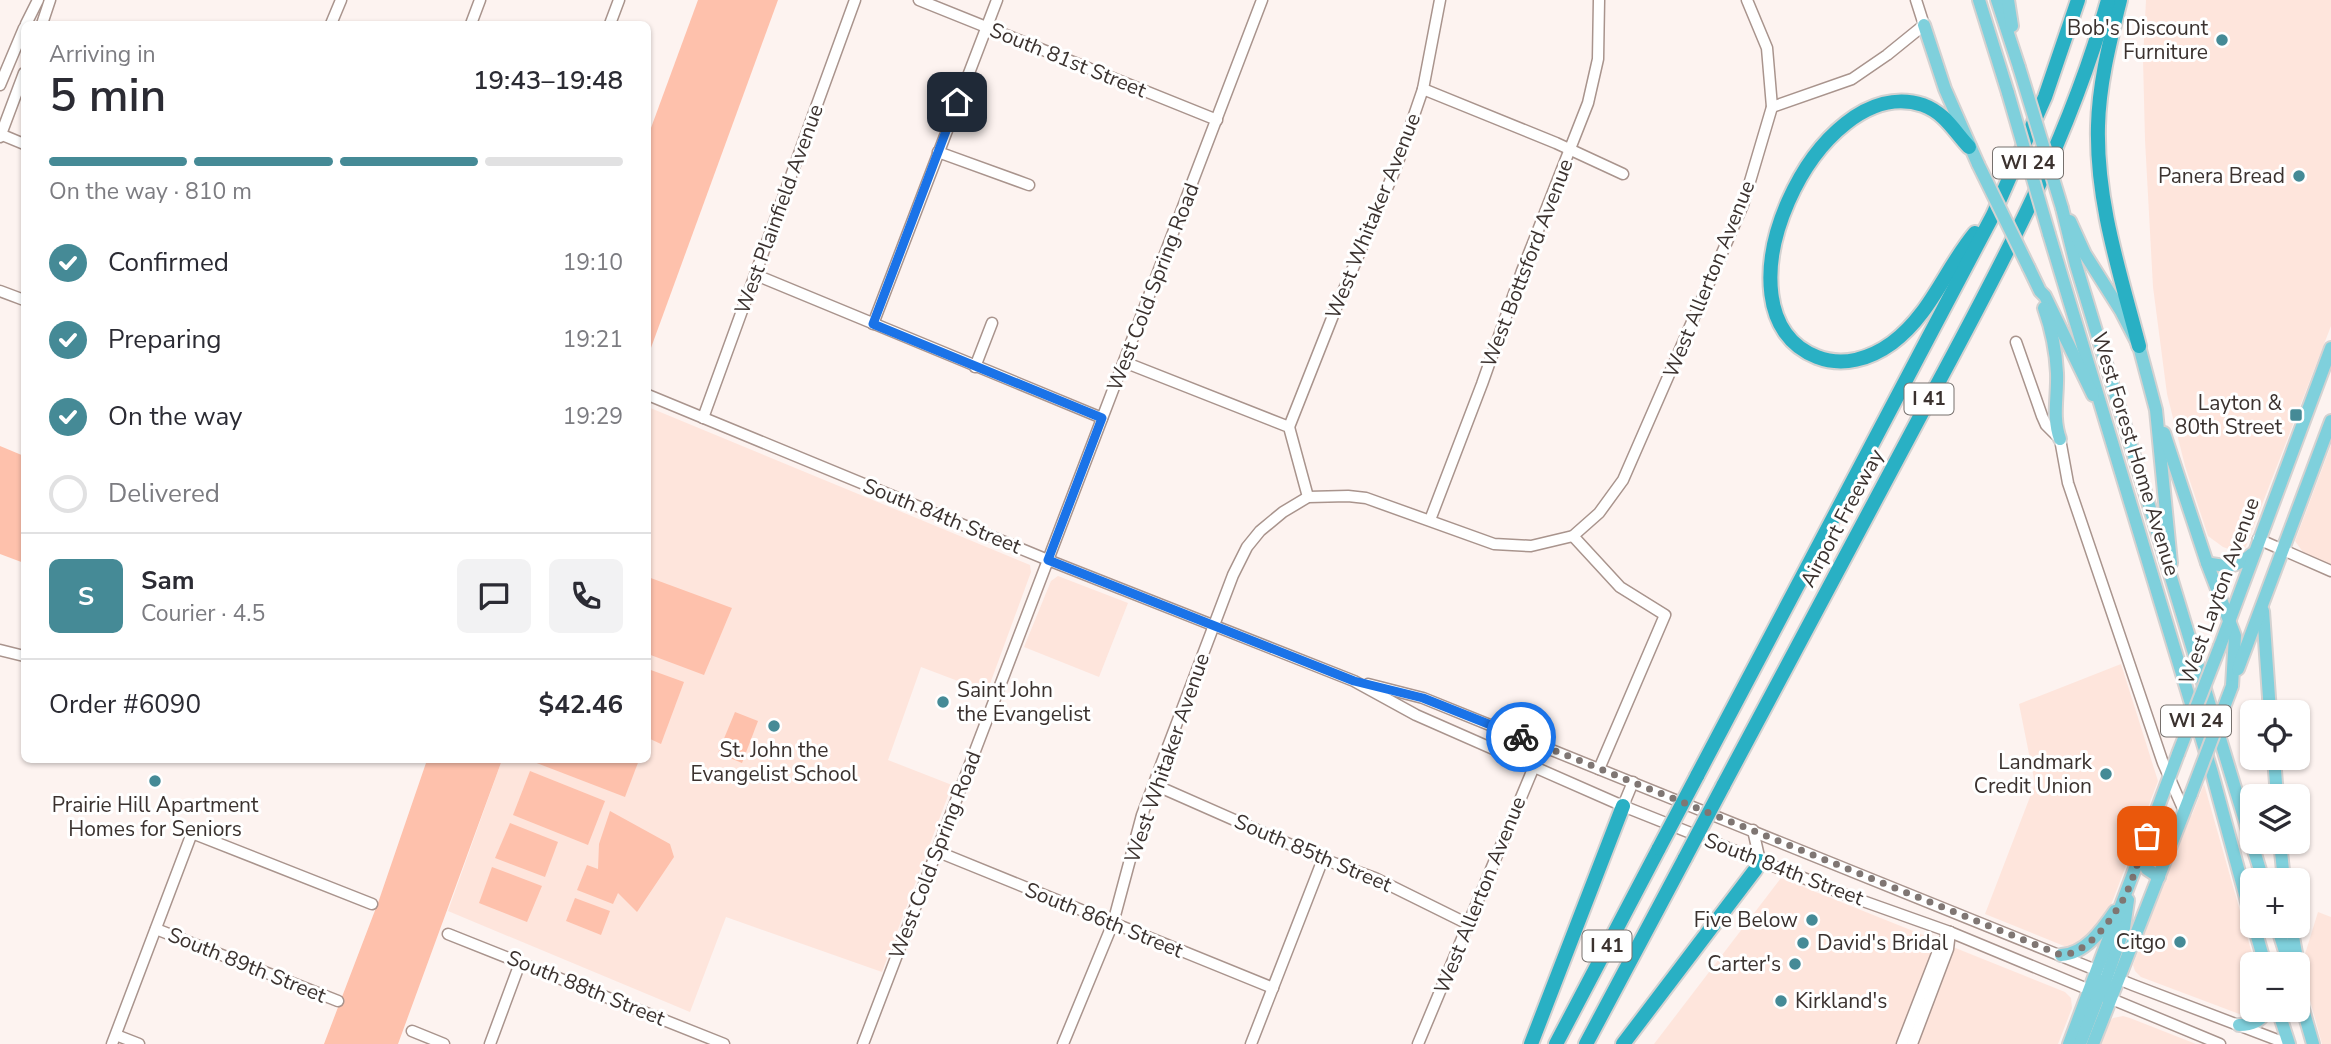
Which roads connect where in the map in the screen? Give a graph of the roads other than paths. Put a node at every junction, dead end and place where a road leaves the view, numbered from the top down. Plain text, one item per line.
1 (38, 0) edge
2 (50, 0) edge
3 (341, 0) edge
4 (480, 0) edge
5 (619, 0) edge
6 (855, 0) edge
7 (919, 0) edge
8 (997, 0) edge
9 (1262, 0) edge
10 (1440, 0) edge
11 (1599, 0) edge
12 (1747, 0) edge
13 (1916, 0) edge
14 (1979, 0) edge
15 (1997, 0) edge
16 (2008, 0) edge
17 (2078, 0) edge
18 (2108, 0) edge
19 (2120, 0) edge
20 (28, 21) edge
21 (43, 21) edge
22 (332, 21) edge
23 (472, 21) edge
24 (611, 21) edge
25 (1924, 24) junction
26 (986, 26) junction
27 (21, 35) edge
28 (2015, 54) junction
29 (21, 82) edge
30 (0, 85) edge
31 (1423, 89) junction
32 (1772, 107) junction
33 (1217, 120) junction
34 (0, 135) edge
35 (21, 143) edge
36 (1969, 147) junction
37 (1570, 150) junction
38 (938, 152) junction
39 (1623, 174) dead end
40 (1029, 185) dead end
41 (2062, 208) junction
42 (1993, 215) junction
43 (756, 275) junction
44 (0, 291) edge
45 (2040, 291) junction
46 (21, 299) edge
47 (992, 323) dead end
48 (873, 324) junction
49 (2015, 342) dead end
50 (2139, 346) junction
51 (2331, 348) edge
52 (1124, 362) junction
53 (975, 367) junction
54 (651, 396) edge
55 (2101, 407) junction
56 (2156, 410) junction
57 (703, 418) junction
58 (1102, 418) junction
59 (2331, 421) edge
60 (1289, 427) junction
61 (2060, 439) junction
62 (1308, 497) junction
63 (1430, 520) junction
64 (1573, 536) junction
65 (2256, 545) junction
66 (2283, 548) junction
67 (1048, 560) junction
68 (2207, 563) junction
69 (2331, 571) edge
70 (2170, 574) junction
71 (2263, 604) junction
72 (2230, 618) junction
73 (1214, 625) junction
74 (0, 650) edge
75 (21, 655) edge
76 (1354, 681) junction
77 (2232, 686) junction
78 (2269, 700) edge
79 (1543, 745) junction
80 (1532, 767) junction
81 (1599, 769) junction
82 (2169, 778) junction
83 (1633, 782) junction
84 (1155, 785) junction
85 (1623, 806) junction
86 (2184, 811) junction
87 (2155, 813) junction
88 (1753, 830) junction
89 (936, 851) junction
90 (1323, 859) junction
91 (1760, 861) junction
92 (2259, 868) edge
93 (2240, 876) edge
94 (2159, 877) junction
95 (2130, 882) junction
96 (2125, 897) junction
97 (372, 904) dead end
98 (1113, 923) junction
99 (1469, 925) junction
100 (156, 929) junction
101 (1950, 932) junction
102 (448, 934) dead end
103 (2061, 955) junction
104 (520, 963) junction
105 (2108, 974) junction
106 (1273, 988) junction
107 (2099, 995) junction
108 (338, 1001) dead end
109 (2255, 1022) edge
110 (2282, 1022) edge
111 (2307, 1022) edge
112 (2239, 1025) junction
113 (412, 1031) dead end
114 (114, 1039) edge
115 (139, 1044) edge
116 (444, 1044) edge
117 (490, 1044) edge
118 (723, 1044) edge
119 (863, 1044) edge
120 (1063, 1044) edge
121 (1251, 1044) edge
122 (1419, 1044) edge
123 (1531, 1044) edge
124 (1556, 1044) edge
125 (1586, 1044) edge
126 (1623, 1044) edge
127 (1902, 1044) edge
128 (1912, 1044) edge
129 (2069, 1044) edge
130 (2080, 1044) edge
131 (2093, 1044) edge
132 (2220, 1044) edge
133 (2288, 1044) edge
134 (2313, 1044) edge

1 - 20 street
2 - 21 street
3 - 22 street
4 - 23 street
5 - 24 street
6 - 43 street, West Plainfield Avenue
7 - 26 street, South 81st Street
8 - 26 street
9 - 33 street, West Cold Spring Road
10 - 31 street, West Whitaker Avenue
11 - 37 street, West Bottsford Avenue
12 - 32 street, West Allerton Avenue
13 - 25 street
14 - 55 main road, West Forest Home Avenue / WI 24, bridge
15 - 28 main road, West Forest Home Avenue / WI 24
16 - 28 main road
17 - 42 highway, Airport Freeway / I 41
18 - 125 highway, Airport Freeway / I 41, bridge
19 - 50 highway
25 - 32 street
25 - 36 main road
26 - 33 street, South 81st Street
26 - 38 street
27 - 30 street
28 - 41 main road, West Forest Home Avenue / WI 24, bridge
29 - 34 street
31 - 37 street
31 - 60 street, West Whitaker Avenue
32 - 64 street, West Allerton Avenue
33 - 52 street, West Cold Spring Road
34 - 35 street
36 - 42 highway
36 - 45 main road, bridge
37 - 39 street
37 - 63 street, West Bottsford Avenue
38 - 40 street
38 - 48 street
41 - 50 main road
41 - 70 main road, West Forest Home Avenue / WI 24
42 - 124 highway, Airport Freeway / I 41, bridge
43 - 48 street
43 - 57 street, West Plainfield Avenue
44 - 46 street
45 - 55 main road
45 - 61 main road
47 - 53 street
48 - 53 street
49 - 61 street
50 - 56 main road
51 - 65 main road, West Layton Avenue
52 - 58 street, West Cold Spring Road
52 - 60 street
53 - 58 street
54 - 57 street, South 84th Street
55 - 93 main road, West Forest Home Avenue / WI 24
56 - 68 main road
56 - 70 main road
57 - 67 street, South 84th Street
58 - 67 street, West Cold Spring Road
59 - 66 main road, West Layton Avenue
60 - 62 street
61 - 82 street
62 - 63 street
62 - 73 street, West Whitaker Avenue
63 - 64 street
64 - 81 street
65 - 66 street
65 - 68 main road
65 - 72 main road, West Layton Avenue
66 - 69 street
66 - 71 main road, West Layton Avenue
67 - 73 street, South 84th Street
67 - 89 street, West Cold Spring Road
68 - 72 main road
70 - 92 main road, West Forest Home Avenue / WI 24
71 - 77 main road, West Layton Avenue
71 - 78 main road
72 - 77 main road
72 - 82 main road, West Layton Avenue, bridge
73 - 76 street, South 84th Street
73 - 84 street, West Whitaker Avenue
74 - 75 street
76 - 79 street, South 84th Street
76 - 80 street, South 84th Street
77 - 86 main road, West Layton Avenue, bridge
79 - 80 street, West Allerton Avenue
79 - 81 street, South 84th Street
80 - 85 street, South 84th Street
80 - 99 street, West Allerton Avenue
81 - 83 street, South 84th Street
82 - 86 street
82 - 87 main road, West Layton Avenue
83 - 85 street
83 - 88 street, South 84th Street
84 - 90 street, South 85th Street
84 - 98 street, West Whitaker Avenue
85 - 91 street, South 84th Street
85 - 123 highway
86 - 94 main road, West Layton Avenue
87 - 94 main road
87 - 95 main road, West Layton Avenue
88 - 91 street
88 - 103 street, South 84th Street
89 - 98 street, South 86th Street
89 - 119 street, West Cold Spring Road
90 - 99 street, South 85th Street
90 - 106 street
91 - 101 street, South 84th Street
91 - 126 highway
94 - 105 main road, West Layton Avenue
95 - 96 main road, West Layton Avenue
95 - 105 main road
96 - 103 main road
96 - 105 main road, West Layton Avenue
97 - 100 street
98 - 106 street, South 86th Street
98 - 120 street, West Whitaker Avenue
99 - 122 street, West Allerton Avenue
100 - 108 street, South 89th Street
100 - 114 street
101 - 107 street, South 84th Street
101 - 127 street
101 - 128 street
102 - 104 street, South 88th Street
103 - 105 street, South 84th Street
104 - 117 street
104 - 118 street, South 88th Street
105 - 107 main road, West Layton Avenue
105 - 107 main road
105 - 112 street, South 84th Street
106 - 121 street
107 - 129 main road, West Layton Avenue
107 - 130 main road
107 - 131 main road, West Layton Avenue
107 - 132 street, South 84th Street
109 - 112 main road
110 - 133 main road
111 - 134 main road
112 - 133 street, South 84th Street
113 - 116 street
114 - 115 street

